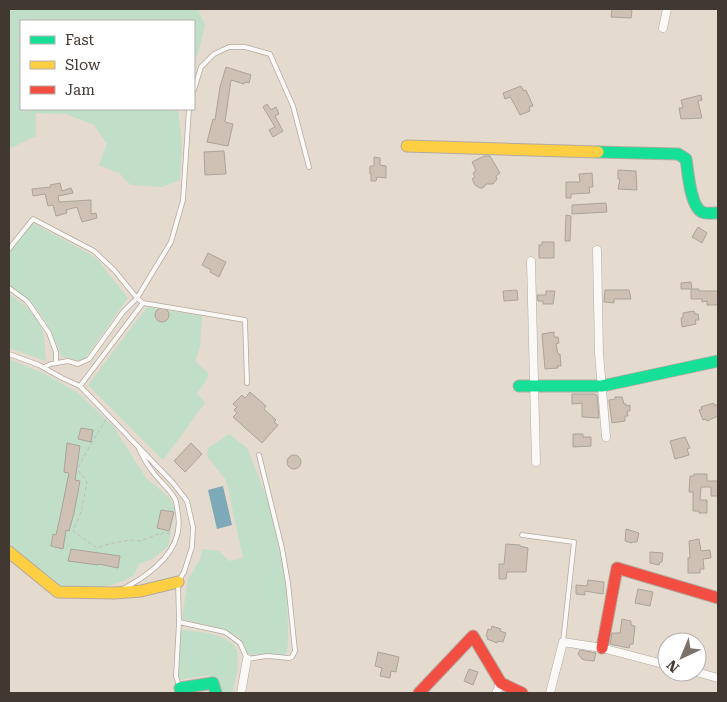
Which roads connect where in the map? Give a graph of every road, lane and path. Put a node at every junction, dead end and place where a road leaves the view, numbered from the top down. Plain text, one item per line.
1 (667, 9) edge
2 (663, 28) dead end
3 (195, 87) edge
4 (189, 110) edge
5 (407, 146) dead end
6 (309, 167) dead end
7 (718, 213) edge
8 (9, 249) edge
9 (597, 250) dead end
10 (531, 261) dead end
11 (9, 288) edge
12 (137, 298) junction
13 (143, 303) junction
14 (9, 354) edge
15 (718, 361) edge
16 (56, 363) junction
17 (44, 367) junction
18 (247, 383) dead end
19 (80, 386) junction
20 (519, 386) dead end
21 (534, 386) junction
22 (602, 386) junction
23 (108, 415) junction
24 (606, 438) dead end
25 (134, 442) junction
26 (259, 455) dead end
27 (536, 462) dead end
28 (522, 535) dead end
29 (175, 541) junction
30 (9, 552) edge
31 (178, 582) junction
32 (114, 593) junction
33 (718, 598) edge
34 (179, 622) junction
35 (563, 642) junction
36 (602, 648) junction
37 (247, 659) junction
38 (657, 662) edge
39 (498, 688) edge
40 (180, 691) edge
41 (216, 693) edge
42 (241, 693) edge
43 (419, 693) edge
44 (522, 693) edge
45 (550, 693) edge

1 - 2 street
3 - 6 lane
4 - 12 lane
5 - 7 street
8 - 12 lane
9 - 22 street
10 - 21 street
11 - 16 lane
12 - 13 lane
12 - 16 lane
13 - 18 lane
13 - 19 lane
14 - 17 lane
15 - 22 street
16 - 17 lane
17 - 19 lane
19 - 23 lane
20 - 21 street
21 - 22 street
21 - 27 street
22 - 24 street
23 - 25 lane
23 - 29 path
25 - 29 lane
25 - 31 lane
26 - 37 lane
28 - 35 lane
29 - 32 lane
30 - 32 street
31 - 32 street
31 - 34 lane
33 - 36 street
34 - 37 lane
34 - 40 lane
35 - 36 street
35 - 45 street
36 - 38 street
37 - 42 street
39 - 43 street
39 - 44 street
40 - 41 street

